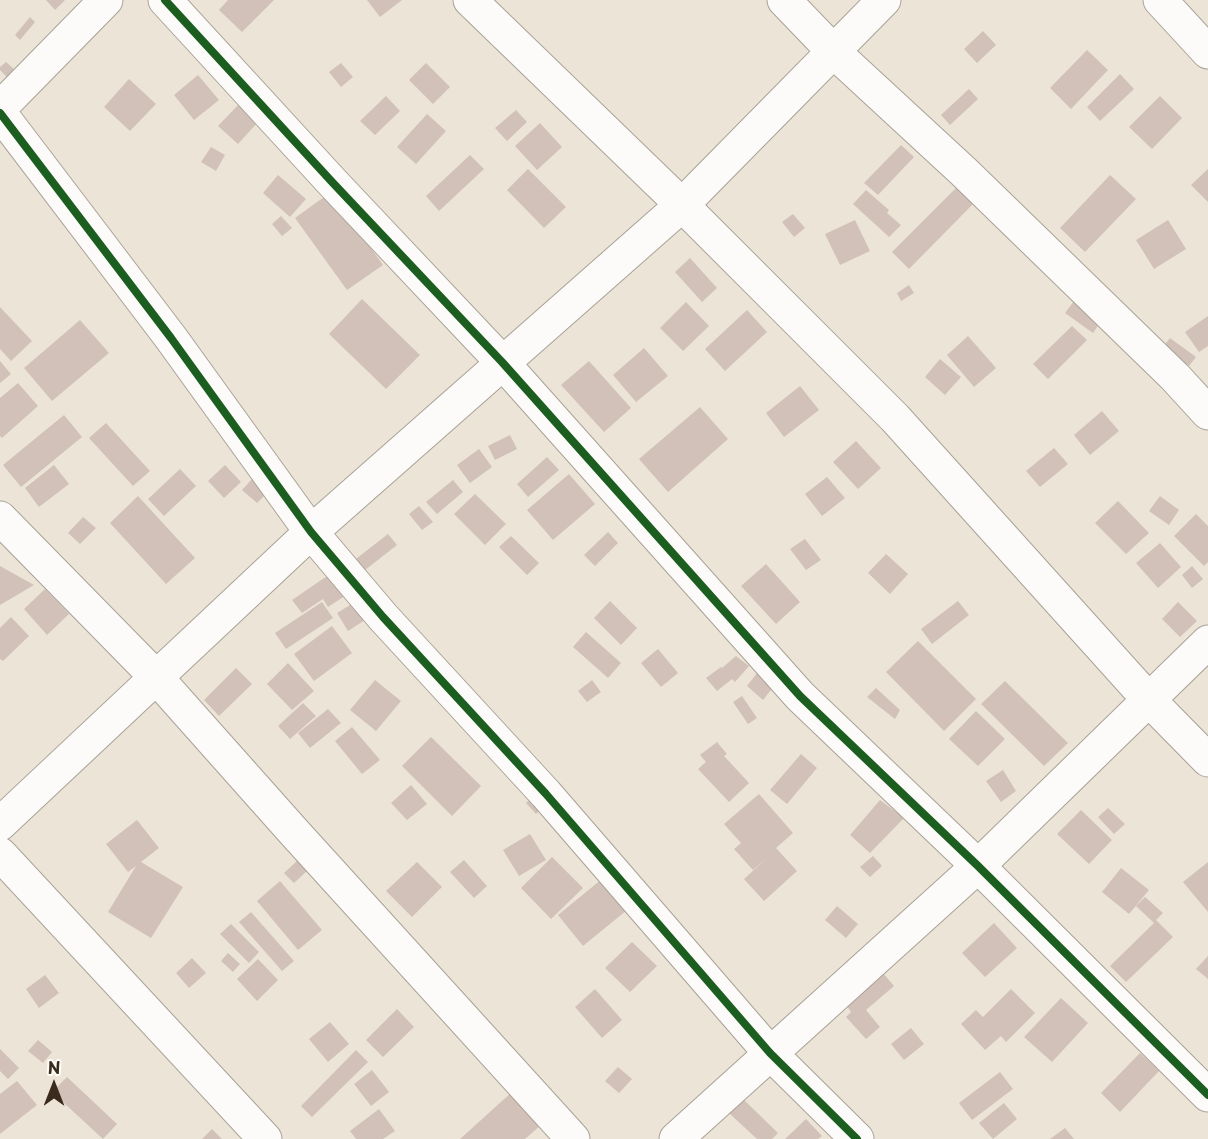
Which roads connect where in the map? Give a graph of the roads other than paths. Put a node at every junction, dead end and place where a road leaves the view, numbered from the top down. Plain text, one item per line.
1 (106, 0) edge
2 (165, 0) edge
3 (470, 0) edge
4 (784, 0) edge
5 (884, 0) edge
6 (1160, 0) edge
7 (834, 52) junction
8 (1208, 52) edge
9 (0, 108) edge
10 (0, 113) edge
11 (681, 205) junction
12 (502, 362) junction
13 (1208, 413) edge
14 (0, 518) edge
15 (311, 532) junction
16 (1208, 642) edge
17 (156, 677) junction
18 (1149, 700) junction
19 (1208, 760) edge
20 (0, 824) edge
21 (0, 854) edge
22 (978, 866) junction
23 (770, 1053) junction
24 (1208, 1095) edge
25 (265, 1139) edge
26 (573, 1139) edge
27 (676, 1139) edge
28 (857, 1139) edge

1 - 9 street
2 - 12 street
3 - 11 street
4 - 7 street
5 - 7 street
6 - 8 street
7 - 11 street
7 - 13 street
10 - 15 street
11 - 12 street
11 - 18 street
12 - 15 street
12 - 22 street
14 - 17 street
15 - 17 street
15 - 23 street
16 - 18 street
17 - 20 street
17 - 26 street
18 - 19 street
18 - 22 street
21 - 25 street
22 - 23 street
22 - 24 street
23 - 27 street
23 - 28 street

